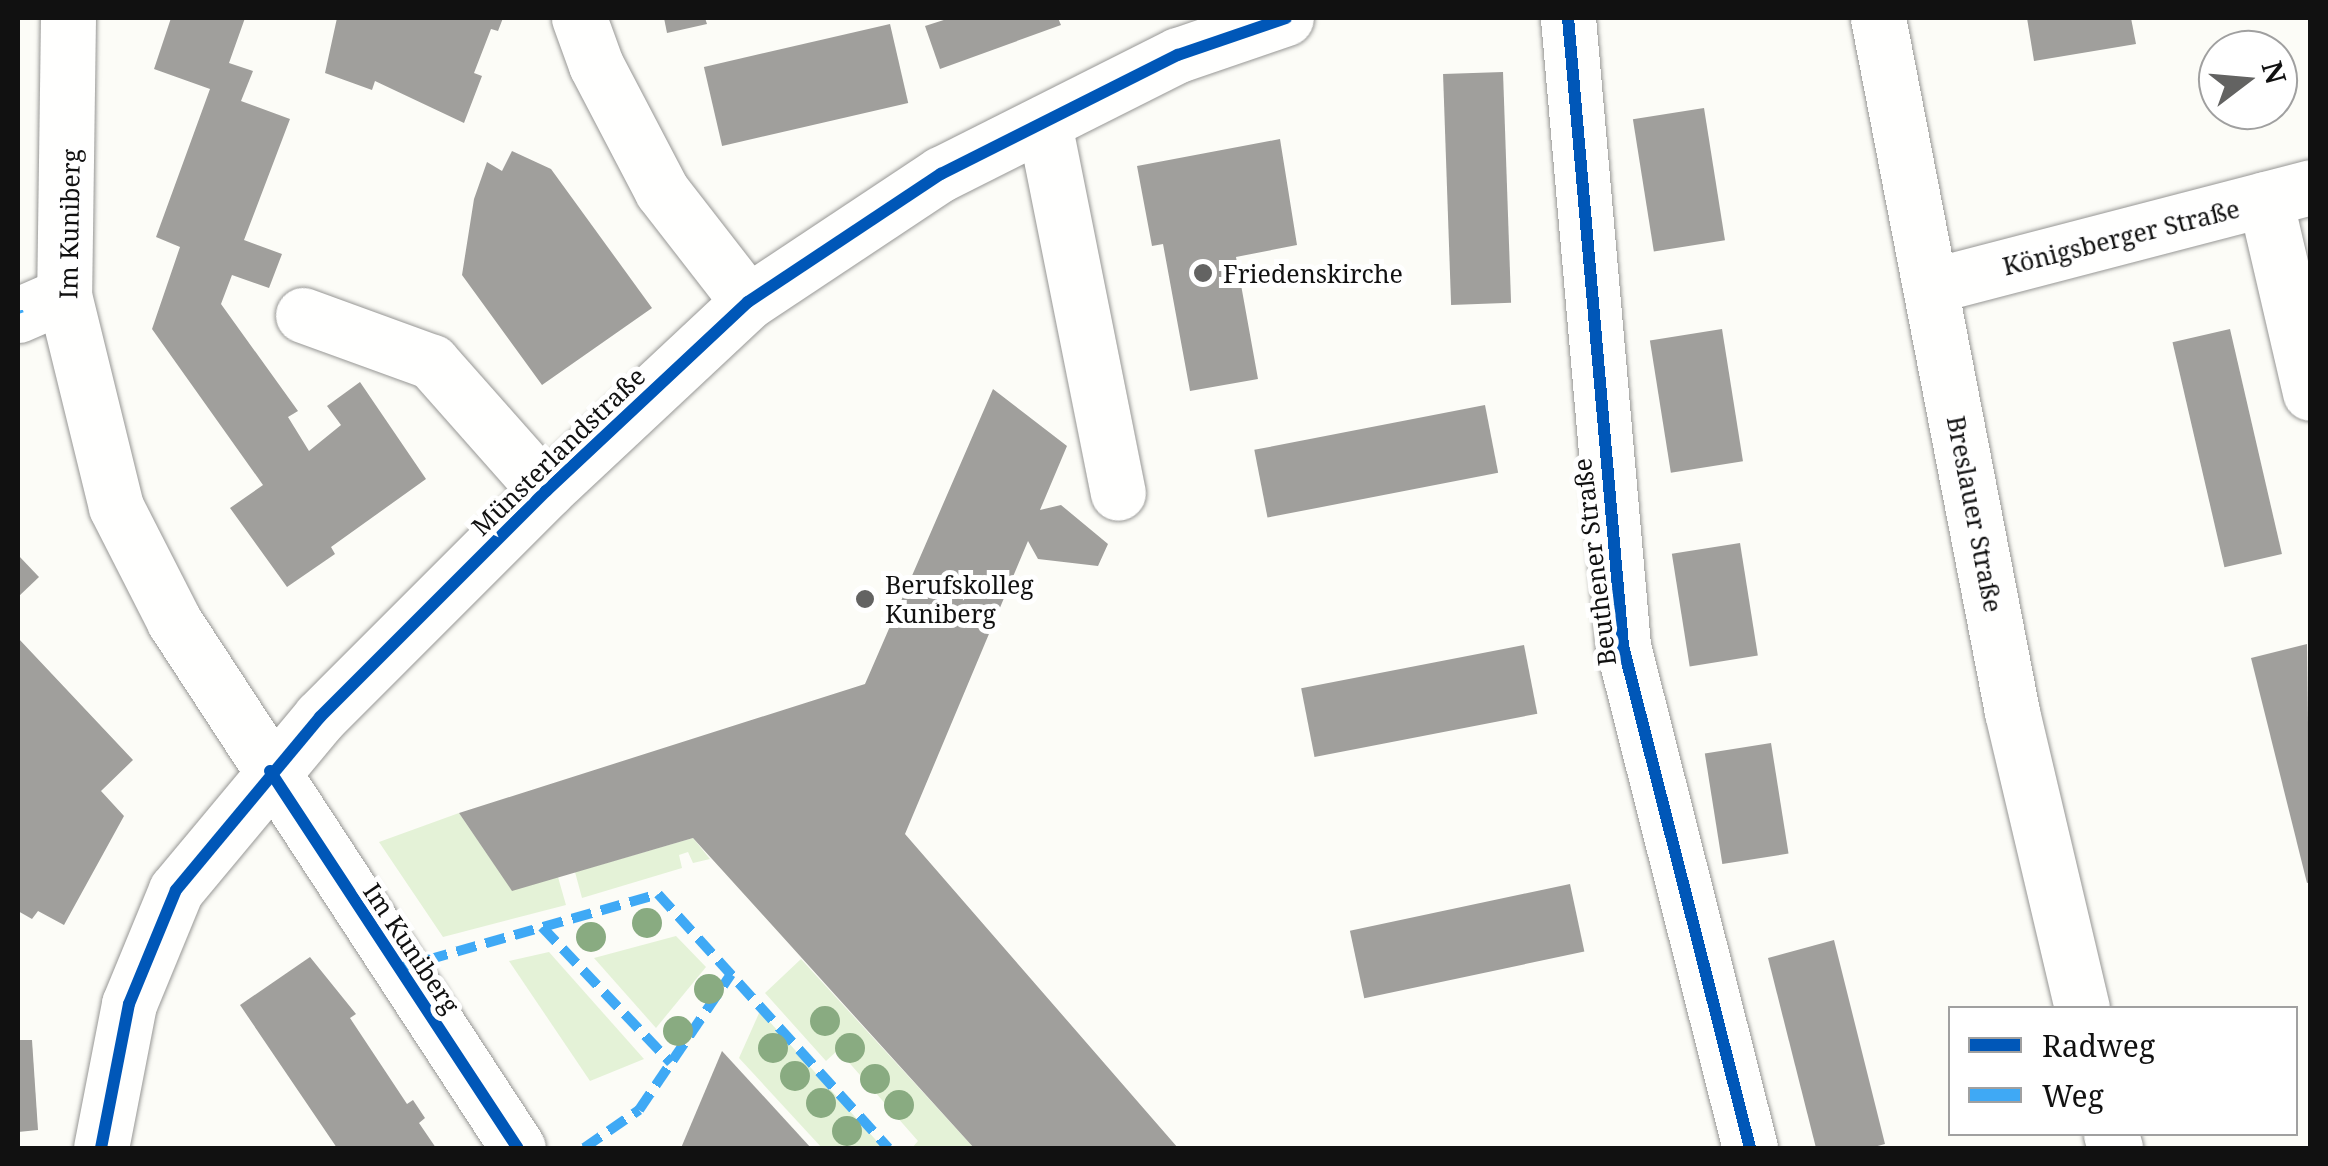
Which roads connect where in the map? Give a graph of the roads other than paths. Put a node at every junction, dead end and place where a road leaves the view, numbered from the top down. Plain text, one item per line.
1 (68, 18) edge
2 (580, 18) edge
3 (1568, 18) edge
4 (1878, 18) edge
5 (1272, 19) edge
6 (1044, 123) junction
7 (2288, 193) edge
8 (1931, 286) junction
9 (748, 302) junction
10 (40, 305) edge
11 (302, 316) dead end
12 (2310, 393) edge
13 (546, 491) junction
14 (1118, 493) dead end
15 (270, 772) junction
16 (2082, 1006) edge
17 (101, 1148) edge
18 (518, 1148) edge
19 (1750, 1148) edge

1 - 10 street, Im Kuniberg
2 - 9 street
3 - 19 street, Beuthener Straße
4 - 8 street, Breslauer Straße
5 - 6 street, Münsterlandstraße
6 - 9 street, Münsterlandstraße
6 - 14 street
7 - 8 street, Königsberger Straße
7 - 12 street
8 - 16 street, Breslauer Straße
9 - 13 street, Münsterlandstraße
10 - 15 street, Im Kuniberg
11 - 13 street
13 - 15 street, Münsterlandstraße
15 - 17 street, Münsterlandstraße
15 - 18 street, Im Kuniberg

